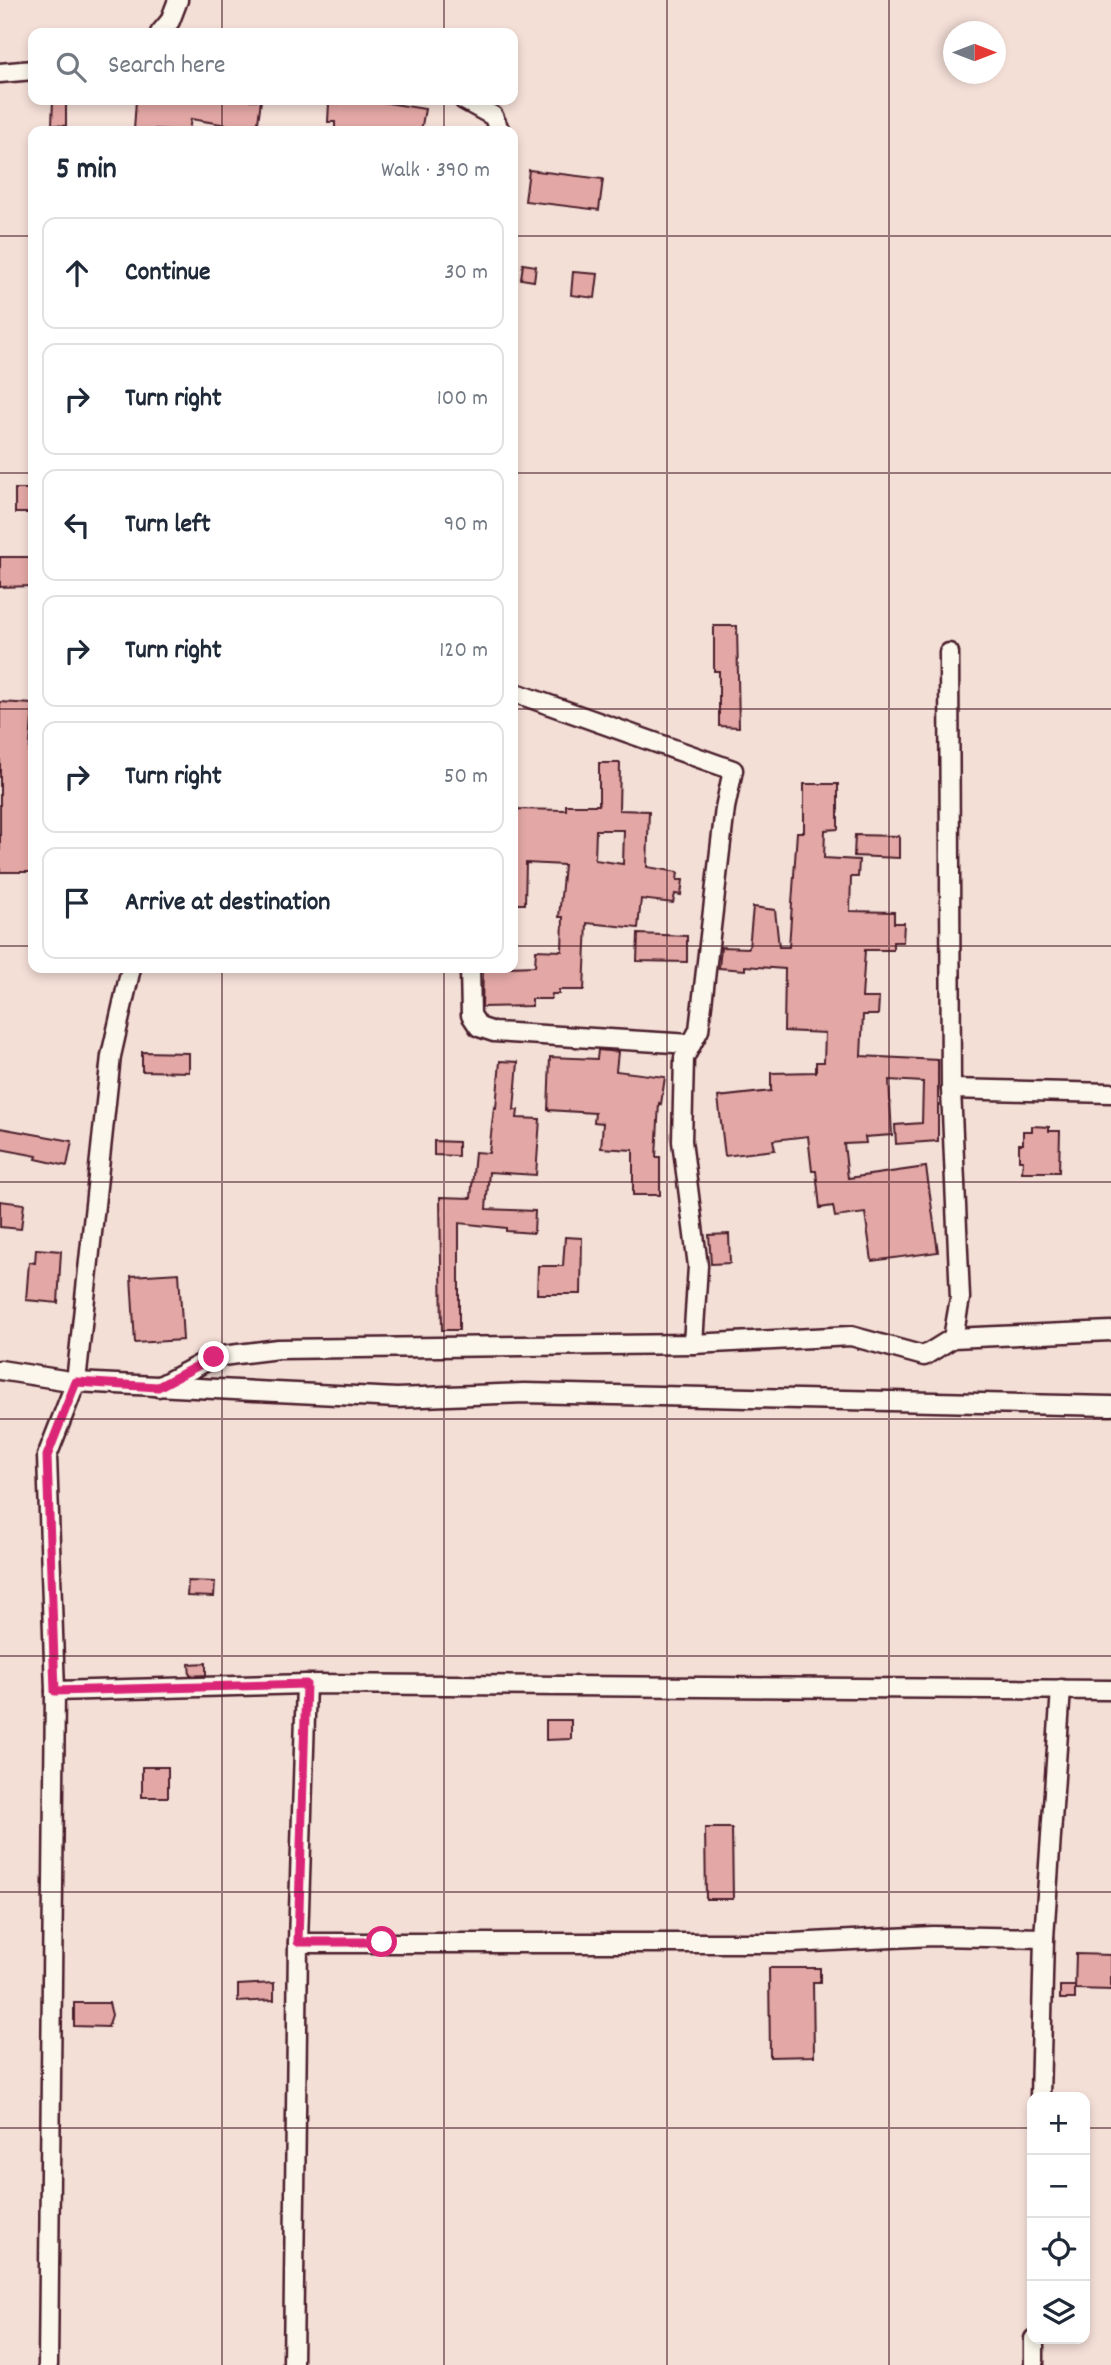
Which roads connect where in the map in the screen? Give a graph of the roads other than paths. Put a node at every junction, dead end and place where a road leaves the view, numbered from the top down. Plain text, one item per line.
1 (178, 0) edge
2 (164, 28) edge
3 (28, 70) edge
4 (0, 73) edge
5 (473, 105) edge
6 (498, 126) edge
7 (950, 653) dead end
8 (518, 694) edge
9 (130, 973) edge
10 (470, 973) edge
11 (691, 1044) junction
12 (951, 1089) junction
13 (1111, 1093) edge
14 (1111, 1331) edge
15 (953, 1338) junction
16 (693, 1344) junction
17 (0, 1370) edge
18 (76, 1382) junction
19 (158, 1387) junction
20 (1111, 1406) edge
21 (306, 1684) junction
22 (1061, 1689) junction
23 (1111, 1690) edge
24 (55, 1691) junction
25 (1044, 1938) junction
26 (298, 1942) junction
27 (1040, 2092) edge
28 (1034, 2344) edge
29 (48, 2365) edge
30 (293, 2365) edge
31 (1034, 2365) edge

1 - 2 street
3 - 4 street
5 - 6 street
7 - 12 street
8 - 11 street
9 - 18 street
10 - 11 street
11 - 16 street
12 - 13 street
12 - 15 street
14 - 15 street
15 - 16 street
16 - 19 street
17 - 18 street
18 - 19 street
18 - 24 street
19 - 20 street
21 - 22 street
21 - 24 street
21 - 26 street
22 - 23 street
22 - 25 street
24 - 29 street
25 - 26 street
25 - 27 street
26 - 30 street
28 - 31 street

